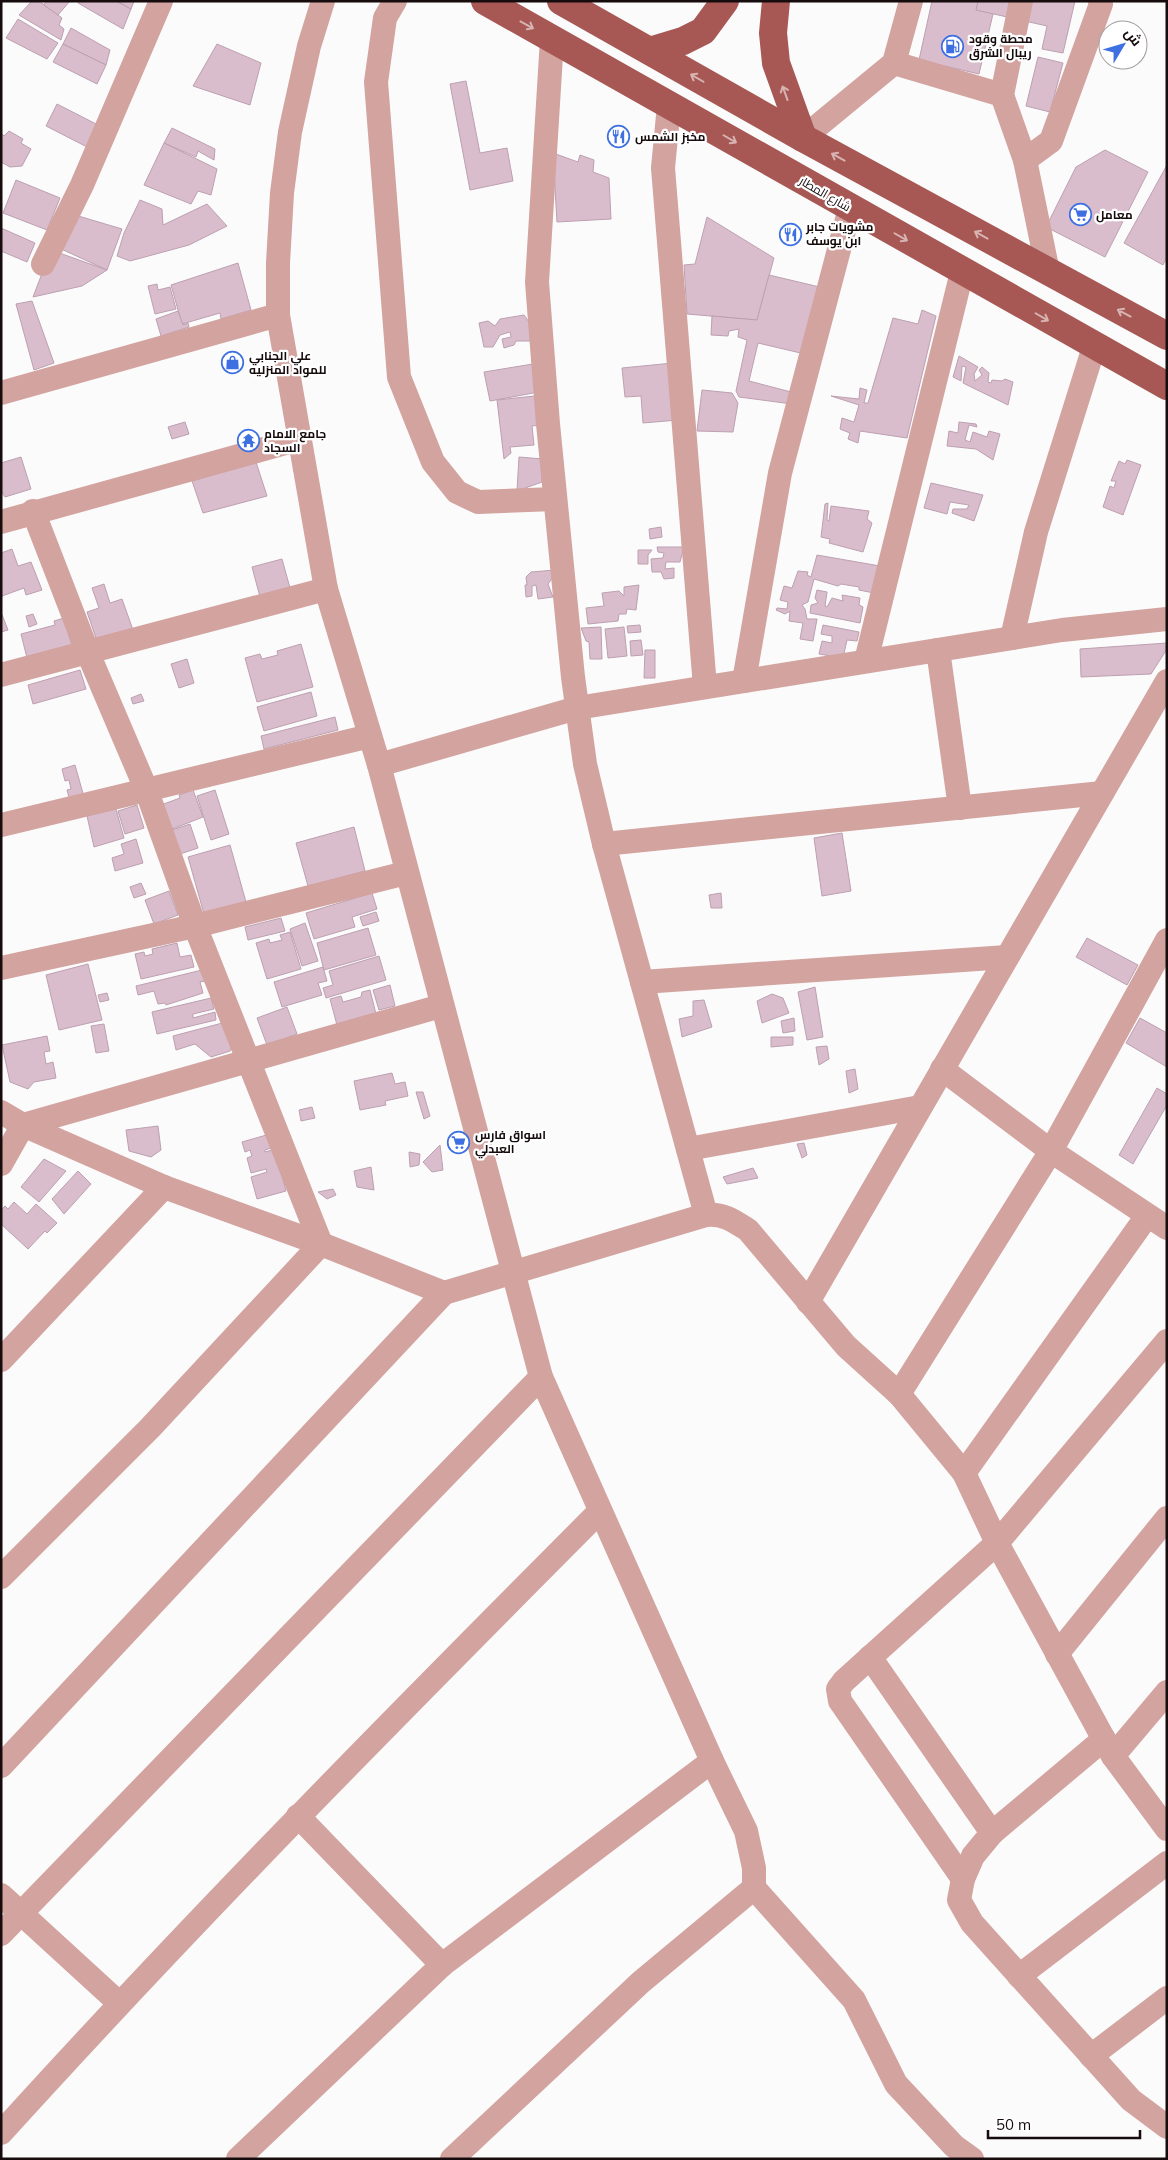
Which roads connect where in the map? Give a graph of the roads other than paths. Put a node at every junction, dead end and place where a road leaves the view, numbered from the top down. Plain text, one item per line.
1 (161, 1) edge
2 (323, 1) edge
3 (394, 1) edge
4 (484, 1) edge
5 (561, 1) edge
6 (725, 1) edge
7 (776, 1) edge
8 (911, 1) edge
9 (1021, 1) edge
10 (1100, 1) edge
11 (552, 39) junction
12 (650, 51) junction
13 (894, 63) junction
14 (1002, 95) junction
15 (669, 105) junction
16 (803, 138) junction
17 (1025, 160) junction
18 (850, 208) junction
19 (43, 264) dead end
20 (962, 272) junction
21 (1048, 272) junction
22 (278, 315) junction
23 (1167, 336) edge
24 (1094, 347) junction
25 (1167, 386) edge
26 (1, 393) edge
27 (300, 439) junction
28 (555, 499) junction
29 (33, 511) junction
30 (1, 522) edge
31 (326, 589) junction
32 (1167, 619) edge
33 (1012, 638) junction
34 (938, 650) junction
35 (88, 653) junction
36 (866, 661) junction
37 (1, 675) edge
38 (744, 681) junction
39 (1167, 681) edge
40 (705, 688) junction
41 (577, 708) junction
42 (370, 736) junction
43 (379, 765) junction
44 (146, 789) junction
45 (1102, 793) junction
46 (960, 808) junction
47 (1, 825) edge
48 (604, 844) junction
49 (406, 873) junction
50 (194, 926) junction
51 (1167, 940) edge
52 (1007, 957) junction
53 (1, 968) edge
54 (642, 982) junction
55 (441, 1006) junction
56 (248, 1061) junction
57 (942, 1069) junction
58 (920, 1107) junction
59 (1, 1112) edge
60 (24, 1125) junction
61 (688, 1149) junction
62 (1051, 1151) junction
63 (1, 1164) edge
64 (164, 1187) junction
65 (706, 1215) junction
66 (1147, 1216) junction
67 (1167, 1228) edge
68 (321, 1244) junction
69 (513, 1272) junction
70 (444, 1293) junction
71 (808, 1302) junction
72 (1167, 1340) edge
73 (1, 1360) edge
74 (541, 1377) junction
75 (899, 1394) junction
76 (964, 1473) junction
77 (600, 1511) junction
78 (1167, 1518) edge
79 (997, 1543) junction
80 (1, 1577) edge
81 (1057, 1654) junction
82 (870, 1657) junction
83 (1162, 1706) edge
84 (1109, 1748) junction
85 (712, 1762) junction
86 (1, 1766) edge
87 (298, 1816) junction
88 (1167, 1829) edge
89 (992, 1833) junction
90 (1167, 1863) edge
91 (963, 1879) junction
92 (754, 1888) junction
93 (1, 1895) edge
94 (21, 1914) junction
95 (1, 1934) edge
96 (442, 1966) junction
97 (1018, 1976) junction
98 (1167, 1998) edge
99 (119, 2003) junction
100 (1091, 2056) junction
101 (1167, 2128) edge
102 (1, 2133) edge
103 (238, 2159) edge
104 (452, 2159) edge
105 (972, 2159) edge

1 - 19 street
2 - 22 street
3 - 28 street
4 -> 11 main road, شارع المطار
5 - 12 main road
6 - 12 main road
16 -> 7 main road
8 - 13 street
9 - 14 street
10 - 17 street
11 - 15 main road, شارع المطار
11 - 28 street
16 -> 12 main road
13 - 14 street
13 - 16 street
14 - 17 street
15 -> 18 main road, شارع المطار
15 - 40 street
21 -> 16 main road
17 - 21 street
18 -> 20 main road, شارع المطار
18 - 38 street
20 -> 24 main road, شارع المطار
20 - 36 street
23 -> 21 main road
22 - 26 street
22 - 27 street
24 - 25 main road, شارع المطار
24 - 33 street
27 - 29 street
27 - 31 street
28 - 41 street
29 - 30 street
29 - 35 street
31 - 35 street
31 - 42 street
32 - 33 street
33 - 34 street
34 - 36 street
34 - 46 street
35 - 37 street
35 - 44 street
36 - 38 street
38 - 40 street
39 - 45 street
40 - 41 street
41 - 43 street
41 - 48 street
42 - 43 street
42 - 44 street
43 - 49 street
44 - 47 street
44 - 50 street
45 - 46 street
45 - 52 street
46 - 48 street
48 - 54 street
49 - 50 street
49 - 55 street
50 - 53 street
50 - 56 street
51 - 62 street
52 - 54 street
52 - 57 street
54 - 61 street
55 - 56 street
55 - 69 street
56 - 60 street
56 - 68 street
57 - 58 street
57 - 62 street
58 - 61 street
58 - 71 street
59 - 60 street
60 - 63 street
60 - 64 street
61 - 65 street
62 - 66 street
62 - 75 street
64 - 68 street
64 - 73 street
65 - 69 street
65 - 71 street
66 - 67 street
66 - 76 street
68 - 70 street
68 - 80 street
69 - 70 street
69 - 74 street
70 - 86 street
71 - 75 street
72 - 79 street
74 - 77 street
74 - 94 street
75 - 76 street
76 - 79 street
77 - 85 street
77 - 87 street
78 - 81 street
79 - 81 street
79 - 82 street
81 - 84 street
82 - 89 street
82 - 91 street
83 - 84 street
84 - 88 street
84 - 89 street
85 - 92 street
85 - 96 street
87 - 96 street
87 - 99 street
89 - 91 street
90 - 97 street
91 - 97 street
92 - 104 street
92 - 105 street
93 - 94 street
94 - 95 street
94 - 99 street
96 - 103 street
97 - 100 street
98 - 100 street
99 - 102 street
100 - 101 street

